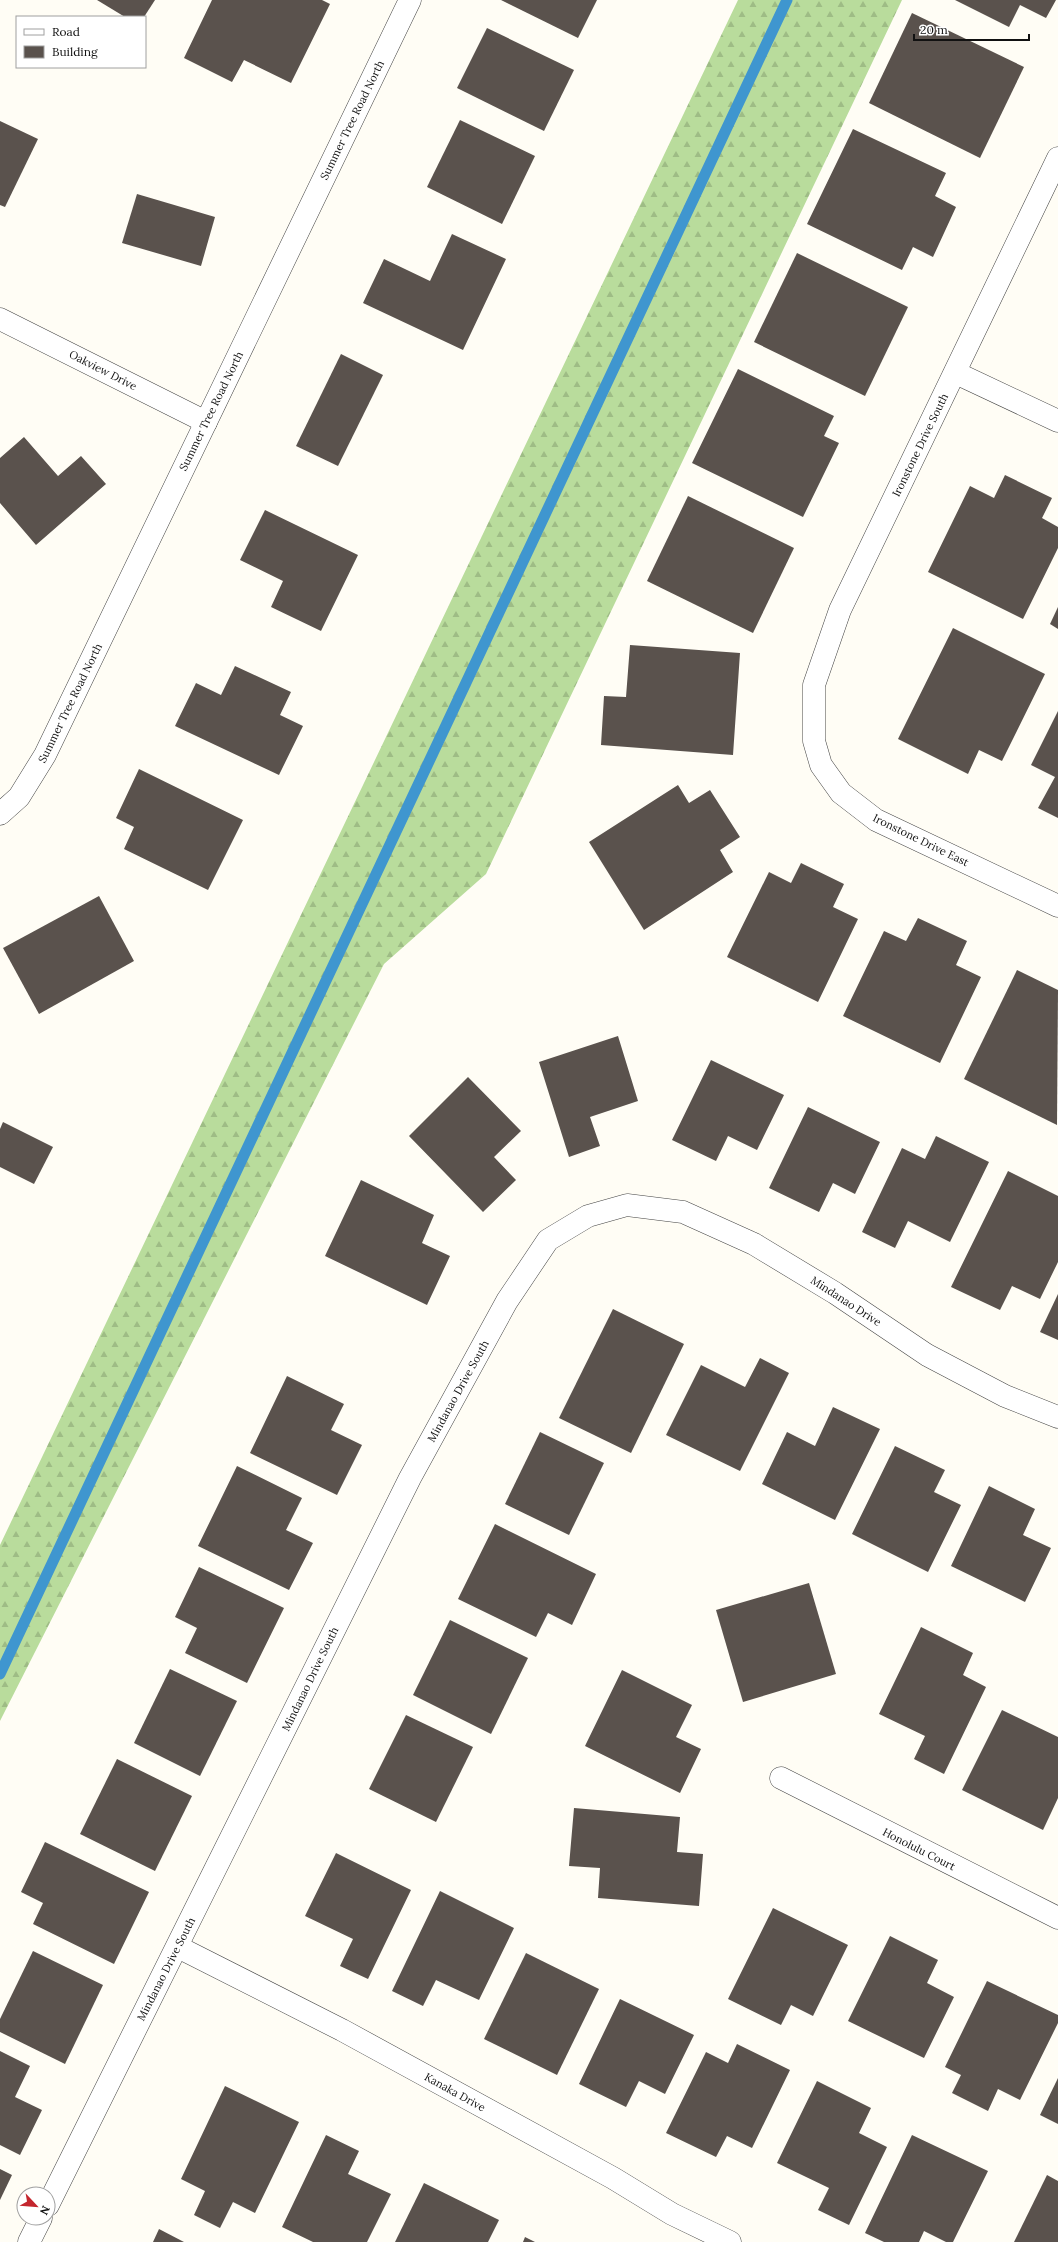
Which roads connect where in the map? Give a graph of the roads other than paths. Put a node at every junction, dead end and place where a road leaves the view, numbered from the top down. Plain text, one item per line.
1 (410, 0) edge
2 (1058, 158) edge
3 (0, 319) edge
4 (956, 372) junction
5 (1058, 421) edge
6 (206, 422) junction
7 (814, 741) joint
8 (0, 814) edge
9 (1058, 906) edge
10 (627, 1205) joint
11 (1058, 1417) edge
12 (781, 1778) dead end
13 (1058, 1918) edge
14 (178, 1947) junction
15 (56, 2189) edge
16 (37, 2226) edge
17 (29, 2242) edge
18 (730, 2242) edge

1 - 6 street, Summer Tree Road North
2 - 4 street, Ironstone Drive South
3 - 6 street, Oakview Drive
4 - 5 street
4 - 7 street, Ironstone Drive South
6 - 8 street, Summer Tree Road North
7 - 9 street, Ironstone Drive East
10 - 11 street, Mindanao Drive
10 - 14 street, Mindanao Drive South
12 - 13 street, Honolulu Court
14 - 15 street, Mindanao Drive South
14 - 18 street, Kanaka Drive
16 - 17 street

